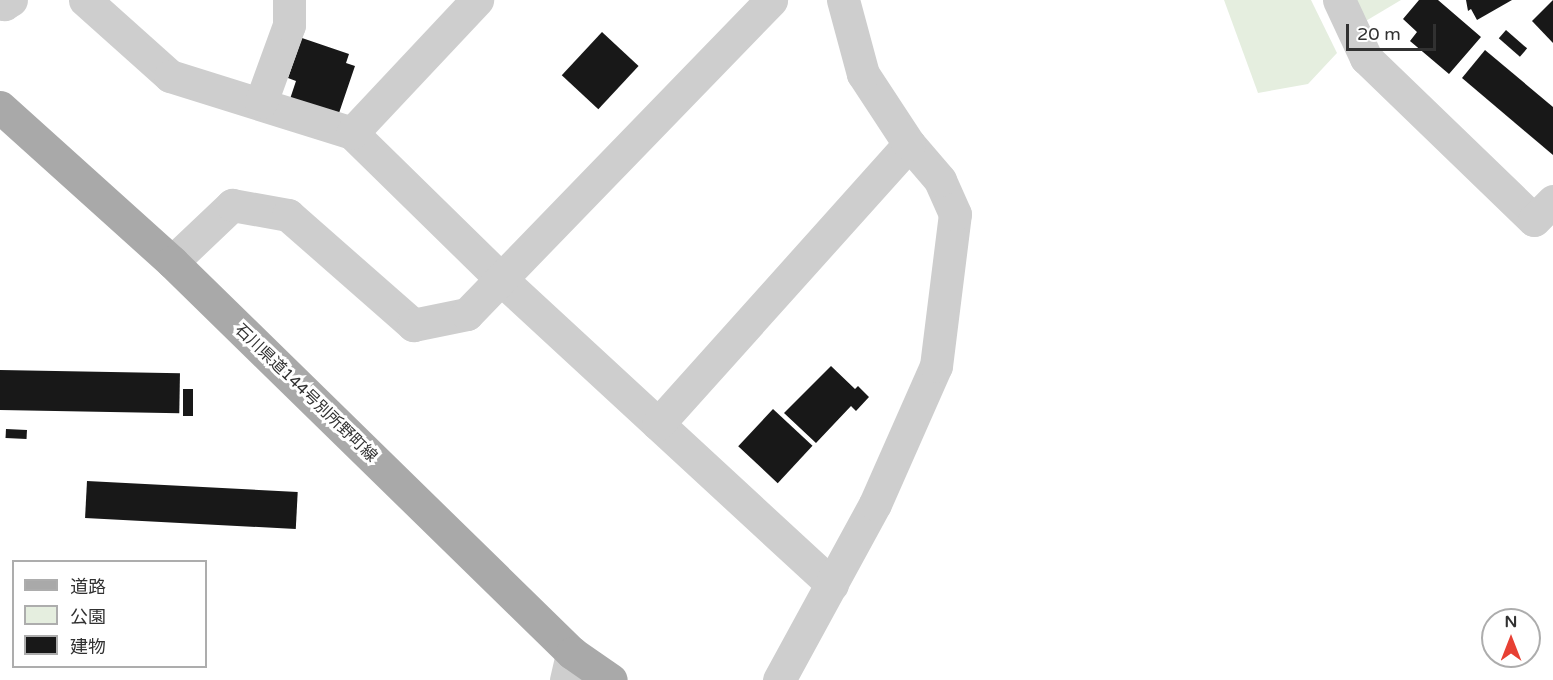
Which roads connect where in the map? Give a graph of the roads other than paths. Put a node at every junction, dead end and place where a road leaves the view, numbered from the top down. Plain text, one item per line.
1 (0, 0) edge
2 (11, 0) edge
3 (84, 0) edge
4 (289, 0) edge
5 (477, 0) edge
6 (771, 0) edge
7 (843, 0) edge
8 (1339, 0) edge
9 (261, 102) junction
10 (0, 107) edge
11 (352, 133) junction
12 (909, 144) junction
13 (1553, 201) edge
14 (172, 262) junction
15 (502, 280) junction
16 (658, 424) junction
17 (832, 585) junction
18 (569, 667) edge
19 (611, 680) edge
20 (779, 680) edge

1 - 2 street
3 - 9 street
4 - 9 street
5 - 11 street
6 - 15 street
7 - 12 street
8 - 13 street
9 - 11 street
10 - 14 main road, 石川県道144号別所野町線
11 - 15 street
12 - 16 street
12 - 17 street
14 - 15 street
14 - 18 main road, 石川県道144号別所野町線
15 - 16 street
16 - 17 street
17 - 20 street
18 - 19 main road, 石川県道144号別所野町線

